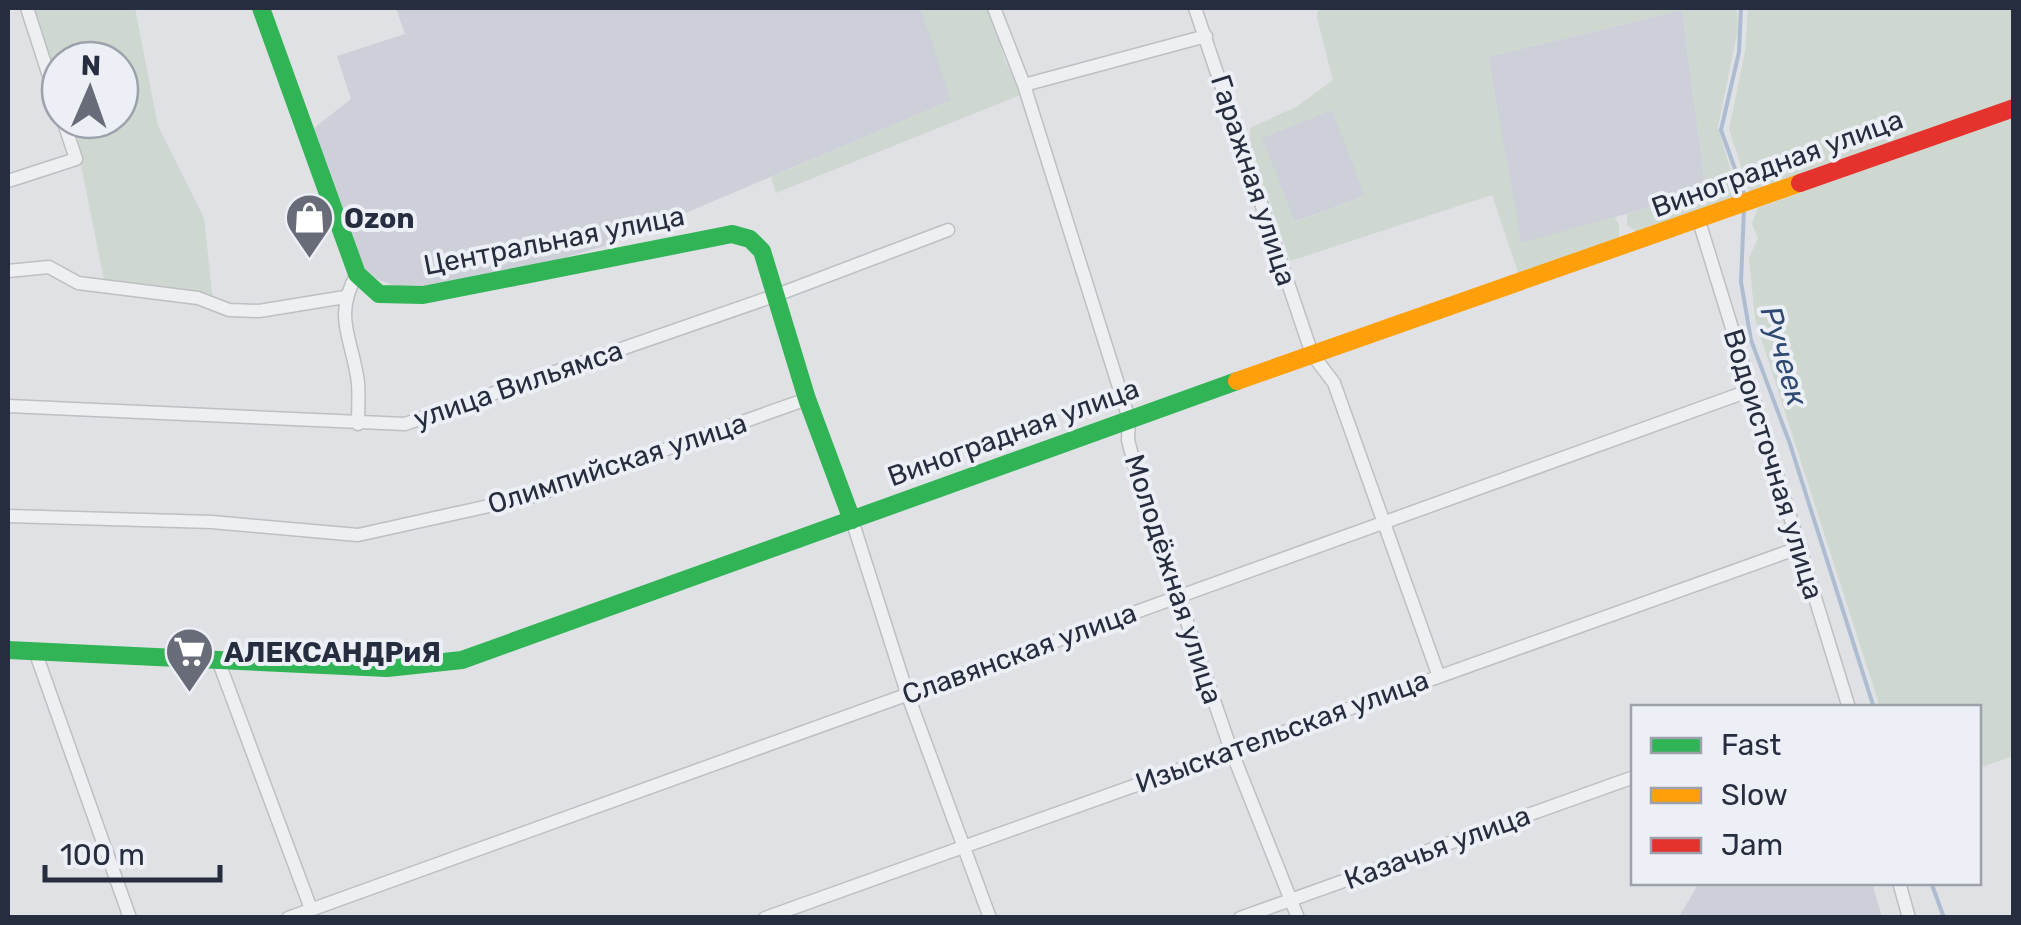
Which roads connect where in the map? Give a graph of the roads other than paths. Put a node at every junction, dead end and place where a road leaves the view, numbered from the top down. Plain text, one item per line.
1 (27, 8) edge
2 (261, 8) edge
3 (994, 8) edge
4 (1195, 8) edge
5 (1206, 36) junction
6 (40, 48) edge
7 (1024, 85) junction
8 (2014, 108) edge
9 (70, 140) edge
10 (8, 181) edge
11 (1699, 221) junction
12 (948, 230) dead end
13 (8, 271) edge
14 (356, 274) junction
15 (774, 296) junction
16 (345, 298) junction
17 (1312, 354) junction
18 (1751, 390) junction
19 (807, 399) junction
20 (8, 406) edge
21 (1128, 419) junction
22 (358, 424) junction
23 (8, 516) edge
24 (852, 520) junction
25 (1382, 522) junction
26 (1800, 547) junction
27 (1180, 596) junction
28 (8, 650) edge
29 (35, 652) junction
30 (218, 660) junction
31 (1438, 674) junction
32 (908, 693) junction
33 (1849, 705) edge
34 (1231, 750) junction
35 (1631, 778) edge
36 (964, 846) junction
37 (1899, 885) edge
38 (1292, 899) junction
39 (312, 909) junction
40 (130, 918) edge
41 (288, 918) edge
42 (765, 918) edge
43 (990, 918) edge
44 (1240, 918) edge
45 (1298, 918) edge
46 (1909, 918) edge

1 - 6 street
2 - 14 street
3 - 7 street, Молодёжная улица
4 - 5 street, Гаражная улица
5 - 7 street
5 - 17 street, Гаражная улица
7 - 21 street, Молодёжная улица
8 - 11 street, Виноградная улица
9 - 10 street
11 - 17 street, Виноградная улица
11 - 18 street, Водоисточная улица
12 - 15 street, улица Вильямса
13 - 16 street
14 - 15 street, Центральная улица
14 - 16 street
15 - 19 street, Центральная улица
15 - 22 street, улица Вильямса
16 - 22 street
17 - 21 street, Виноградная улица
17 - 25 street, Гаражная улица
18 - 25 street, Славянская улица
18 - 26 street, Водоисточная улица
19 - 23 street, Олимпийская улица
19 - 24 street, Центральная улица
20 - 22 street, улица Вильямса
21 - 24 street, Виноградная улица
21 - 27 street, Молодёжная улица
24 - 30 street, Виноградная улица
24 - 32 street
25 - 27 street, Славянская улица
25 - 31 street, Гаражная улица
26 - 31 street, Изыскательская улица
26 - 33 street, Водоисточная улица
27 - 32 street, Славянская улица
27 - 34 street, Молодёжная улица
28 - 29 street, Виноградная улица
29 - 30 street, Виноградная улица
29 - 40 street
30 - 39 street
31 - 34 street, Изыскательская улица
32 - 36 street
32 - 39 street, Славянская улица
34 - 36 street, Изыскательская улица
34 - 38 street, Молодёжная улица
35 - 38 street, Казачья улица
36 - 42 street, Изыскательская улица
36 - 43 street
37 - 46 street
38 - 44 street, Казачья улица
38 - 45 street, Молодёжная улица
39 - 41 street, Славянская улица

